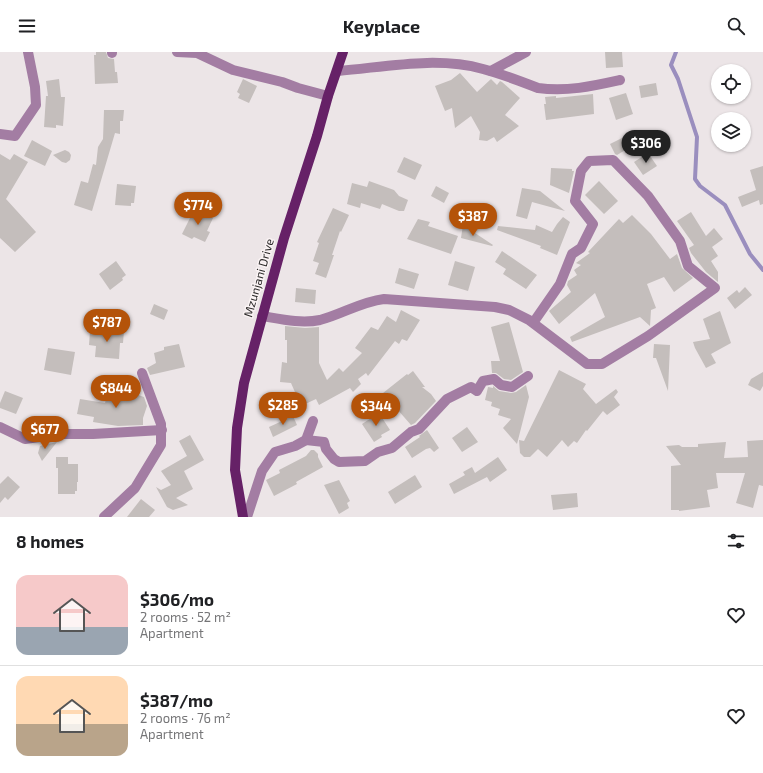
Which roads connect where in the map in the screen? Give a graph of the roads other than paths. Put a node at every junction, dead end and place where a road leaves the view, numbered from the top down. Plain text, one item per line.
1 (28, 52) edge
2 (177, 52) edge
3 (344, 52) edge
4 (526, 52) edge
5 (338, 71) junction
6 (491, 71) junction
7 (620, 80) dead end
8 (328, 96) junction
9 (0, 134) edge
10 (262, 316) junction
11 (533, 323) junction
12 (142, 373) dead end
13 (528, 376) dead end
14 (313, 421) dead end
15 (0, 427) edge
16 (162, 430) junction
17 (306, 440) junction
18 (104, 517) edge
19 (243, 517) edge
20 (247, 517) edge

1 - 9 street
2 - 8 street
3 - 5 main road, Mzunjani Drive
4 - 6 street
5 - 6 street
5 - 8 main road, Mzunjani Drive
6 - 7 street
8 - 10 main road, Mzunjani Drive
10 - 11 street
10 - 19 main road, Mzunjani Drive
11 - 11 street
12 - 16 street
13 - 17 street
14 - 17 street
15 - 16 street
16 - 18 street
17 - 20 street

